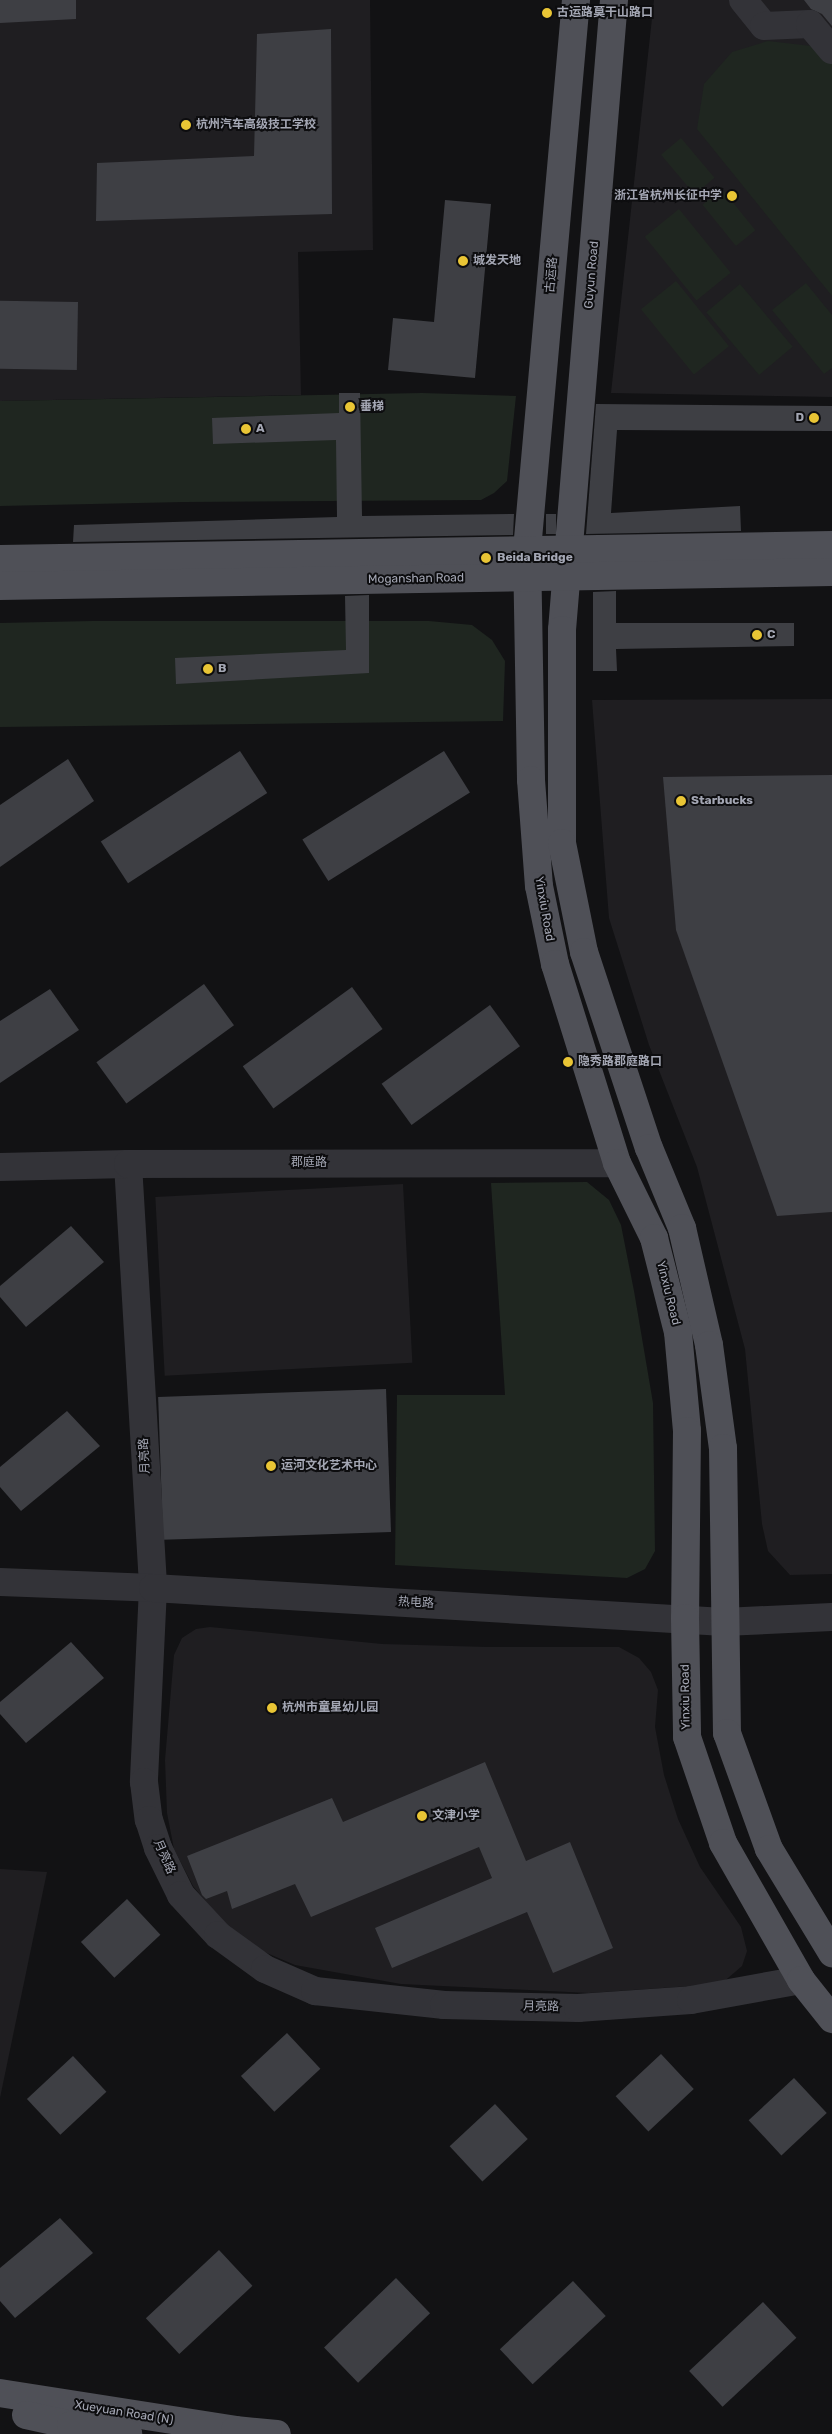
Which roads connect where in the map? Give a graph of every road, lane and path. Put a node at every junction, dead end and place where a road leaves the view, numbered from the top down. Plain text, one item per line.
1 (576, 0) edge
2 (614, 0) edge
3 (743, 0) edge
4 (832, 50) edge
5 (832, 545) edge
6 (527, 550) junction
7 (0, 559) edge
8 (568, 563) junction
9 (832, 572) edge
10 (527, 577) junction
11 (0, 586) edge
12 (617, 1163) junction
13 (128, 1164) junction
14 (0, 1167) edge
15 (0, 1582) edge
16 (153, 1588) junction
17 (832, 1617) edge
18 (685, 1618) junction
19 (724, 1622) junction
20 (832, 1952) edge
21 (801, 1980) junction
22 (832, 2019) edge
23 (0, 2393) edge
24 (0, 2409) edge
25 (128, 2434) edge
26 (277, 2434) edge

1 - 6 main road, 古运路
2 - 8 main road, Guyun Road
3 - 4 street
5 - 8 main road, Moganshan Road
6 - 7 main road, Moganshan Road
6 - 8 main road, Moganshan Road
6 - 10 main road, Yinxiu Road
8 - 9 main road, Moganshan Road
8 - 10 main road, Moganshan Road
8 - 19 main road
10 - 11 main road, Moganshan Road
10 - 12 main road, Yinxiu Road
12 - 13 street, 郡庭路
12 - 18 main road, Yinxiu Road
13 - 14 street, 郡庭路
13 - 16 street, 月亮路
15 - 16 street, 热电路
16 - 18 street, 热电路
16 - 21 street, 月亮路
17 - 19 street, 热电路
18 - 19 street, 热电路
18 - 21 main road, Yinxiu Road
19 - 20 main road
21 - 22 main road, Yinxiu Road
23 - 26 main road, Xueyuan Road (N)
24 - 25 main road, Xueyuan Road (N)

